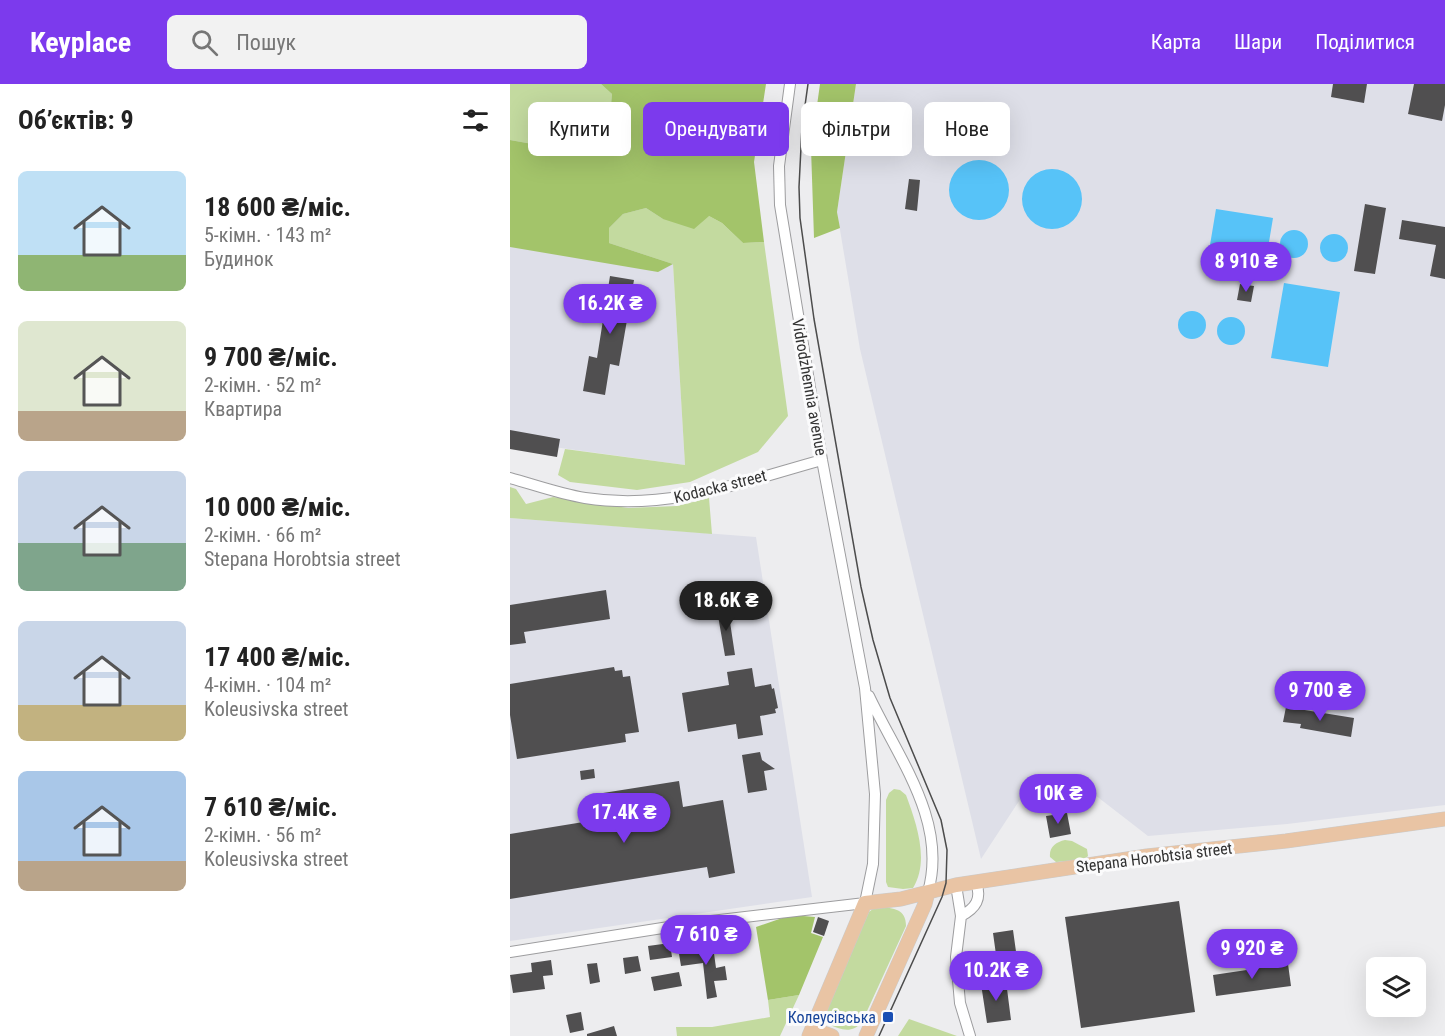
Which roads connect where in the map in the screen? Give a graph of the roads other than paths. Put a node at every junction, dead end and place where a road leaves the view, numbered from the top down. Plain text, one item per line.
1 (790, 84) edge
2 (822, 460) junction
3 (510, 478) edge
4 (865, 688) junction
5 (1445, 819) edge
6 (976, 882) junction
7 (956, 885) junction
8 (928, 892) junction
9 (865, 903) junction
10 (962, 916) junction
11 (510, 952) edge
12 (811, 1032) edge
13 (832, 1036) edge
14 (867, 1036) edge
15 (970, 1036) edge

1 - 2 street, Vidrodzhennia avenue
2 - 3 street, Kodacka street
2 - 4 street, Vidrodzhennia avenue
4 - 8 street, Vidrodzhennia avenue
4 - 9 street, Vidrodzhennia avenue
5 - 6 main road, Stepana Horobtsia street
6 - 7 main road, Stepana Horobtsia street
6 - 10 street
7 - 8 main road, Stepana Horobtsia street
7 - 10 street
8 - 9 main road, Stepana Horobtsia street
8 - 14 main road, Vidrodzhennia avenue
9 - 11 street
9 - 12 main road, Vidrodzhennia avenue
10 - 15 street
12 - 13 main road

